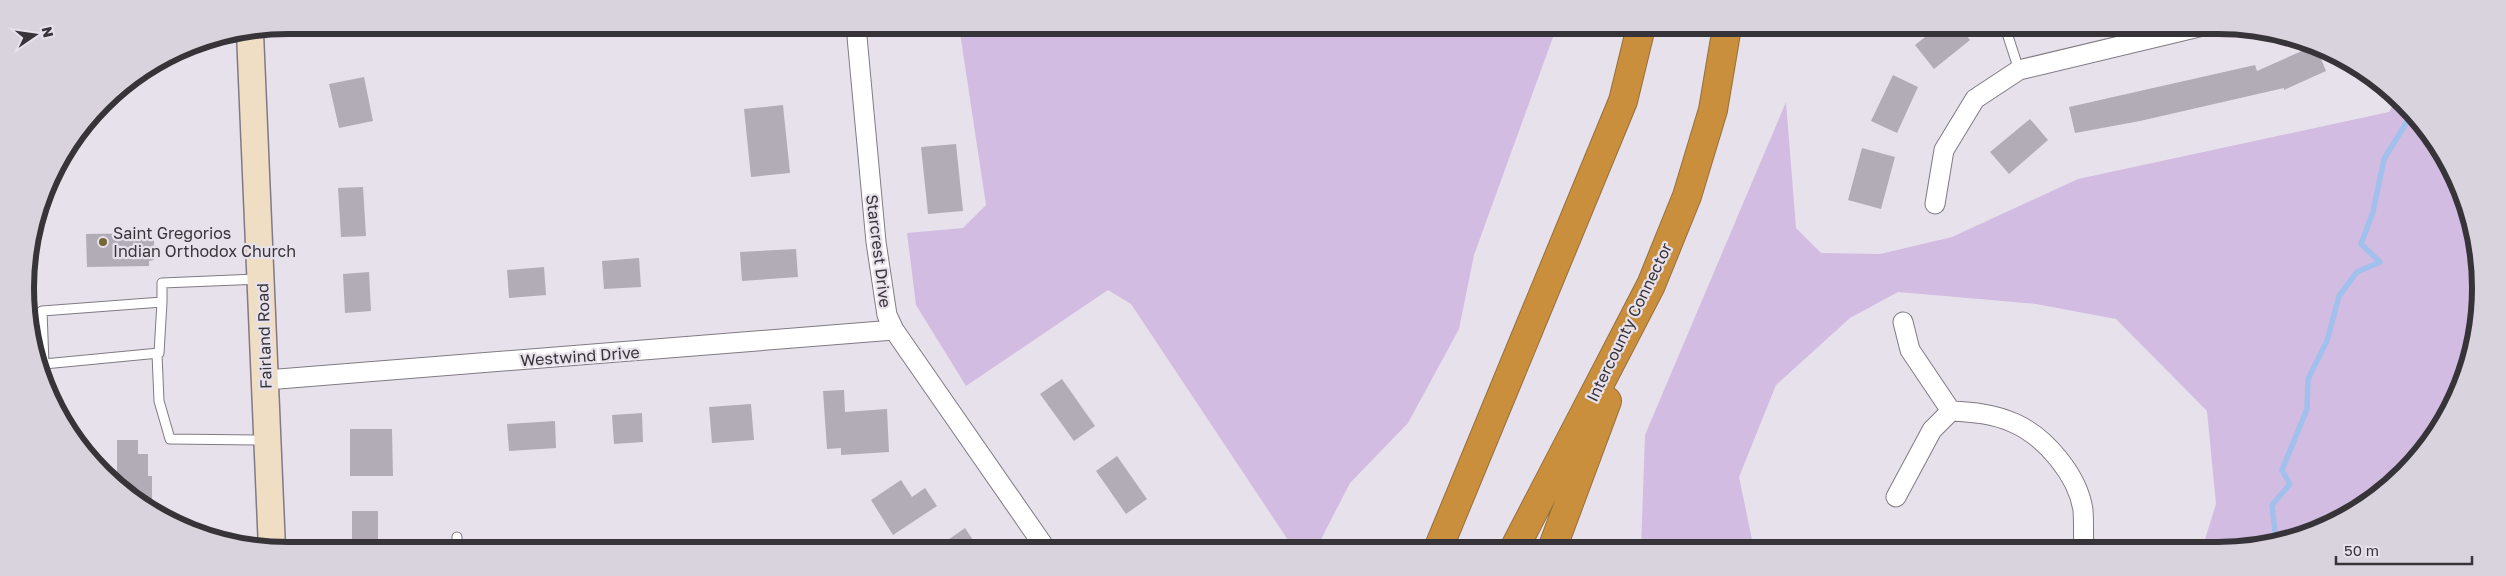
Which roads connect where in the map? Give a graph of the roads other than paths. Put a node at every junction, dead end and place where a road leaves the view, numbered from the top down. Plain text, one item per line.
1 (857, 34) edge
2 (1639, 34) edge
3 (1726, 34) edge
4 (2007, 34) edge
5 (2170, 34) edge
6 (250, 37) edge
7 (2019, 70) junction
8 (1935, 204) dead end
9 (262, 279) junction
10 (1651, 285) junction
11 (162, 302) junction
12 (1903, 322) dead end
13 (894, 330) junction
14 (157, 354) junction
15 (44, 360) edge
16 (45, 364) edge
17 (266, 380) junction
18 (1951, 411) junction
19 (268, 440) junction
20 (1896, 498) dead end
21 (457, 536) dead end
22 (272, 542) edge
23 (457, 542) edge
24 (1041, 542) edge
25 (1441, 542) edge
26 (1518, 542) edge
27 (1555, 542) edge
28 (2084, 542) edge

1 - 13 street, Starcrest Drive
2 - 25 highway
3 - 10 highway, Intercounty Connector
4 - 7 lane
5 - 7 street
6 - 9 main road, Fairland Road
7 - 8 street
9 - 11 lane
9 - 17 main road, Fairland Road
10 - 26 highway, Intercounty Connector
10 - 27 highway
11 - 14 lane
11 - 15 lane
12 - 18 street
13 - 17 street, Westwind Drive
13 - 24 street, Starcrest Drive
14 - 16 lane
14 - 19 lane
17 - 19 main road, Fairland Road
18 - 20 street
18 - 28 street
19 - 22 main road, Fairland Road
21 - 23 lane

